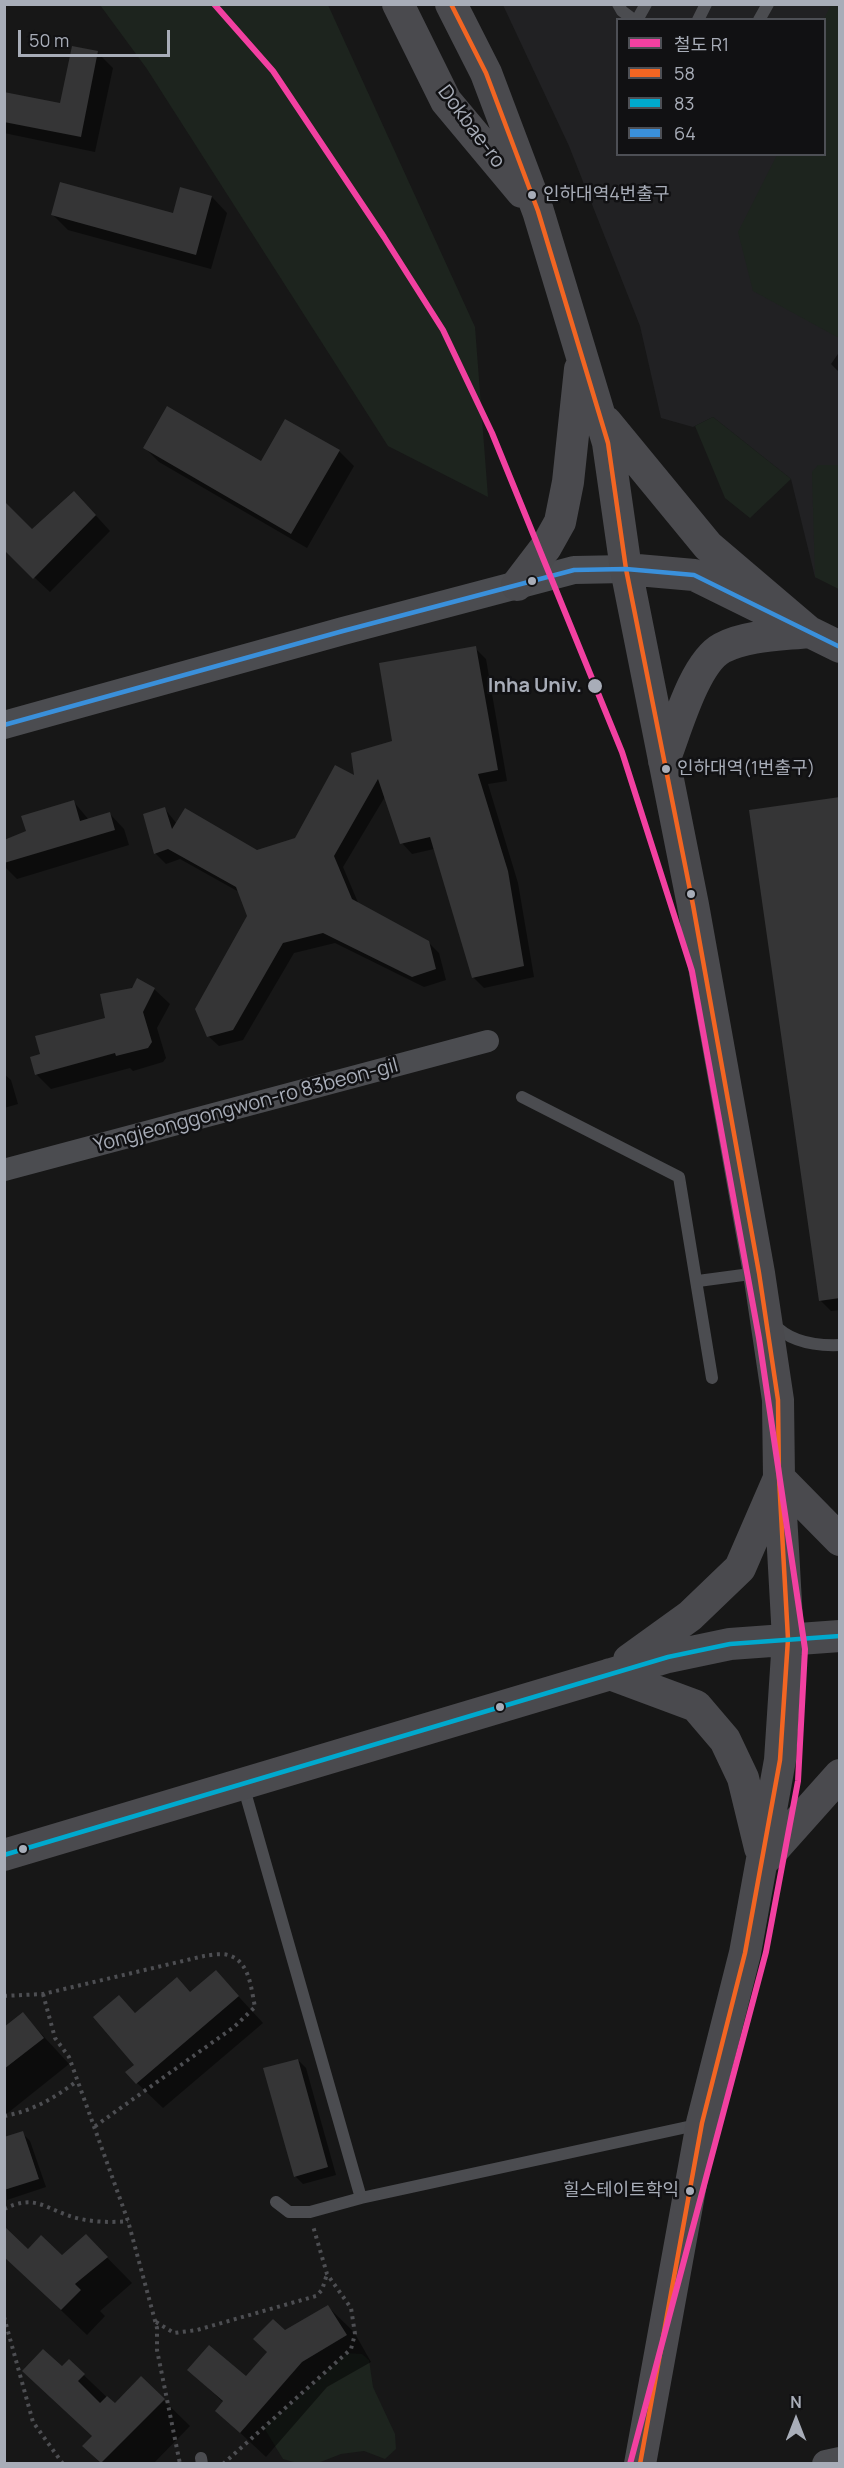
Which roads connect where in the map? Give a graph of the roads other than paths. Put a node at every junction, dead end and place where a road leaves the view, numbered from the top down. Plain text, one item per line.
1 (398, 4) edge
2 (451, 4) edge
3 (618, 4) edge
4 (646, 4) edge
5 (706, 4) edge
6 (768, 4) edge
7 (633, 18) edge
8 (637, 18) edge
9 (699, 18) edge
10 (760, 18) edge
11 (538, 211) junction
12 (582, 356) junction
13 (599, 414) junction
14 (626, 570) junction
15 (517, 585) junction
16 (809, 632) junction
17 (840, 647) edge
18 (4, 725) edge
19 (664, 761) junction
20 (488, 1041) dead end
21 (522, 1097) dead end
22 (4, 1170) edge
23 (759, 1273) junction
24 (698, 1281) junction
25 (765, 1314) junction
26 (840, 1345) edge
27 (712, 1378) dead end
28 (779, 1478) junction
29 (840, 1540) edge
30 (840, 1635) edge
31 (788, 1639) junction
32 (609, 1674) junction
33 (840, 1775) edge
34 (242, 1784) junction
35 (4, 1855) edge
36 (763, 1860) junction
37 (702, 2123) junction
38 (362, 2198) junction
39 (276, 2202) dead end
40 (840, 2461) edge
41 (639, 2463) edge
42 (826, 2463) edge

1 - 11 main road, Dokbae-ro
2 - 11 main road, Dokbae-ro
3 - 7 lane
4 - 8 lane
5 - 9 lane
6 - 10 lane
11 - 12 main road, Dokbae-ro
12 - 13 main road, Dokbae-ro
12 - 15 main road
13 - 14 main road, Dokbae-ro
13 - 16 main road
14 - 15 street
14 - 16 main road
14 - 19 main road, Dokbae-ro
15 - 18 street
16 - 17 main road
16 - 19 main road
19 - 23 main road, Dokbae-ro
20 - 22 street, Yongjeonggongwon-ro 83beon-gil
21 - 24 lane
23 - 24 lane
23 - 25 main road, Dokbae-ro
24 - 27 lane
25 - 26 lane
25 - 28 main road, Dokbae-ro
28 - 29 main road
28 - 31 main road, Dokbae-ro
28 - 32 main road
30 - 31 main road
31 - 32 main road
31 - 36 main road, Dokbae-ro
32 - 34 main road
32 - 36 main road
33 - 36 main road
34 - 35 main road
34 - 38 lane
36 - 37 main road, Dokbae-ro
37 - 38 lane
37 - 41 main road, Dokbae-ro
38 - 39 lane
40 - 42 street

